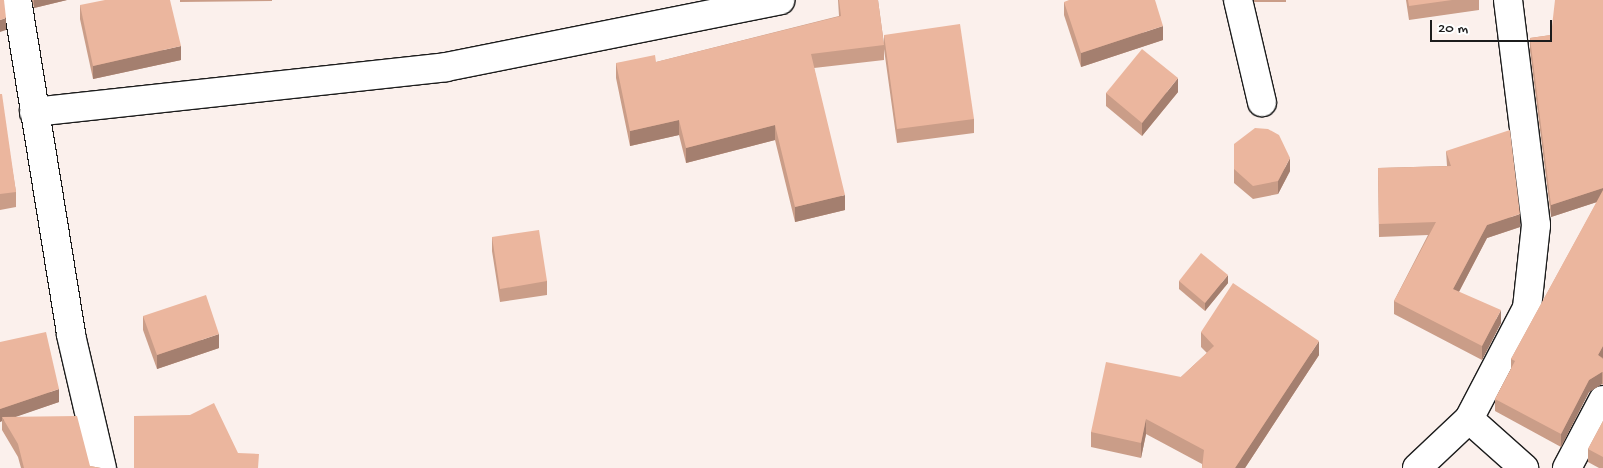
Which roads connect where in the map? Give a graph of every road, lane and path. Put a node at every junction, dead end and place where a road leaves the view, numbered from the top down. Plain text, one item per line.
1 (17, 0) edge
2 (780, 0) edge
3 (1238, 0) edge
4 (1508, 0) edge
5 (1262, 102) dead end
6 (34, 112) junction
7 (1603, 400) edge
8 (1469, 419) junction
9 (102, 468) edge
10 (1417, 468) edge
11 (1524, 468) edge
12 (1568, 468) edge

1 - 6 street
2 - 6 street
3 - 5 street
4 - 8 street
6 - 9 street
7 - 12 street
8 - 10 street
8 - 11 street

